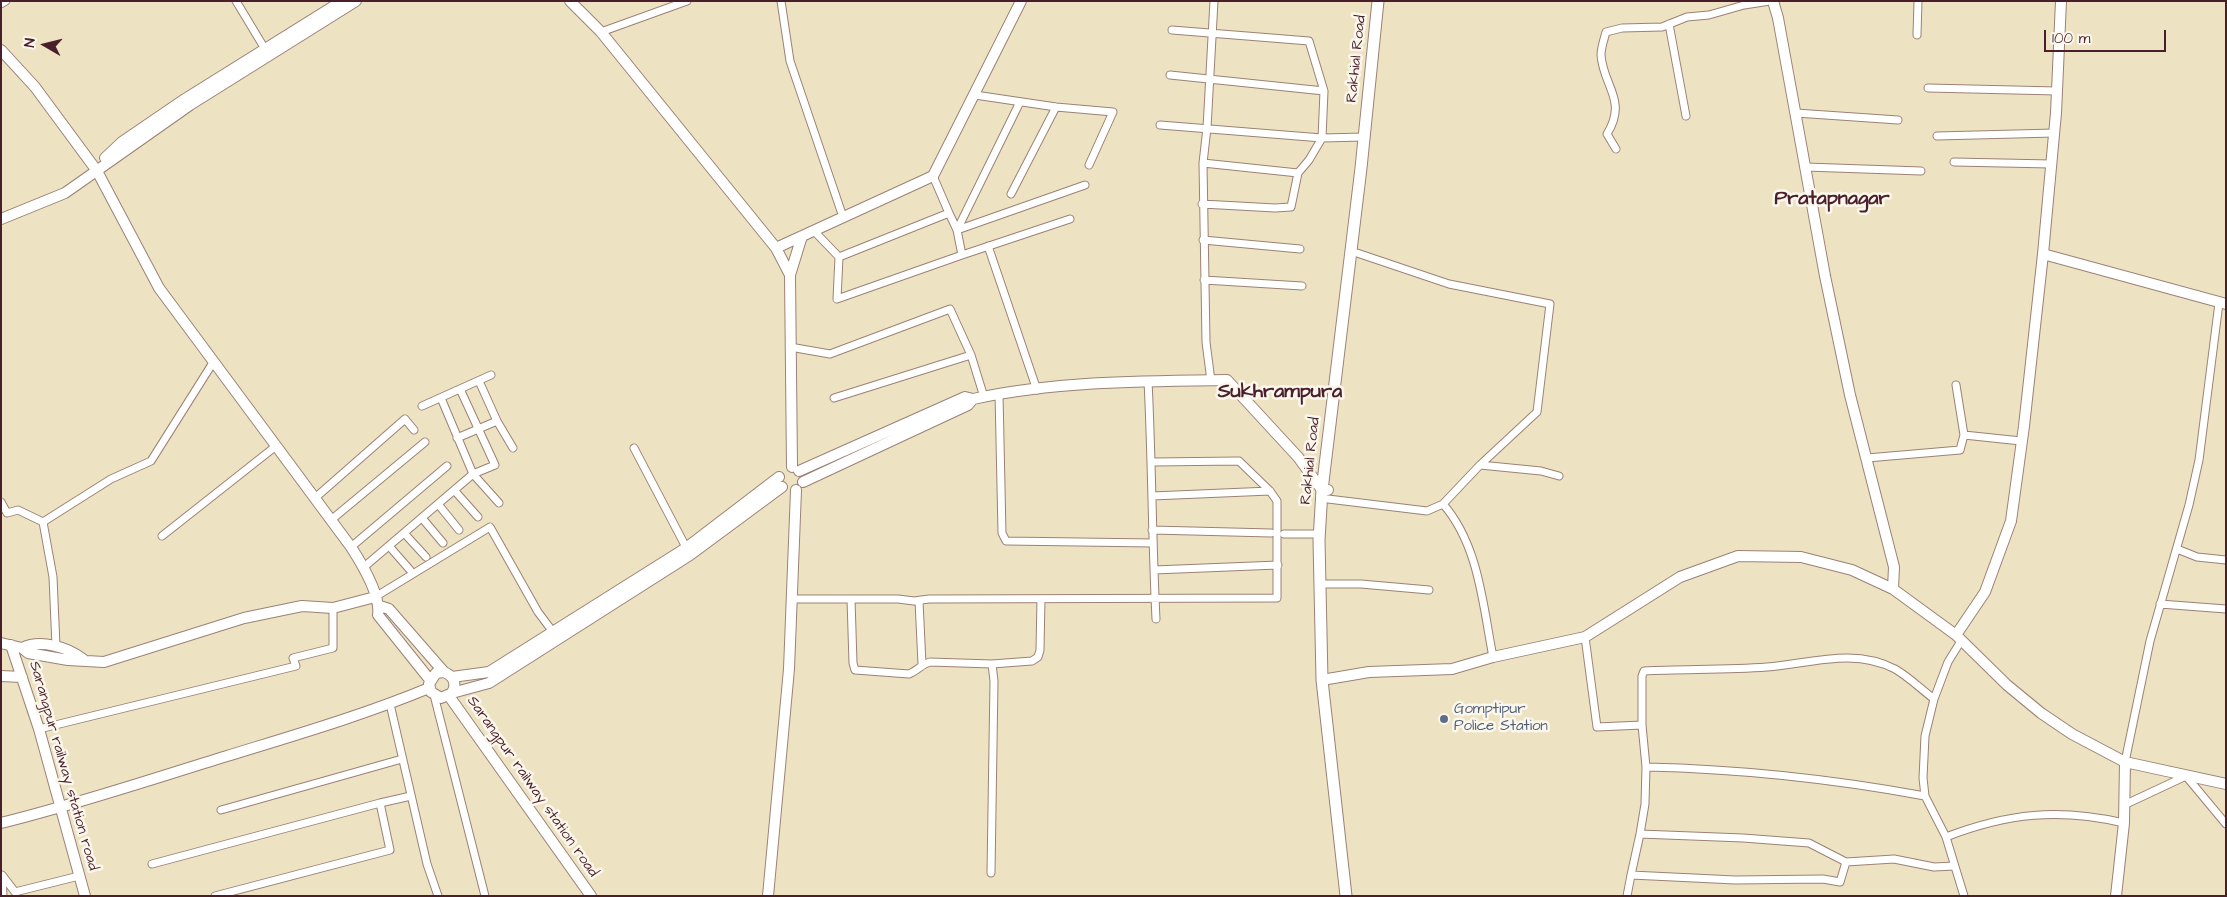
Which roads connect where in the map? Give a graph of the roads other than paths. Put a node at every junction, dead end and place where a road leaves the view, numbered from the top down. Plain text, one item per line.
1 (6, 1) edge
2 (236, 1) edge
3 (342, 1) edge
4 (356, 1) edge
5 (570, 1) edge
6 (687, 1) edge
7 (781, 1) edge
8 (1021, 1) edge
9 (1214, 1) edge
10 (1378, 1) edge
11 (1385, 1) edge
12 (1772, 1) edge
13 (1918, 1) edge
14 (2061, 1) edge
15 (1, 4) edge
16 (1669, 24) junction
17 (1172, 30) dead end
18 (602, 32) junction
19 (1212, 33) junction
20 (1918, 35) dead end
21 (265, 49) junction
22 (1, 50) edge
23 (1170, 75) dead end
24 (1210, 80) junction
25 (1928, 88) dead end
26 (1324, 91) junction
27 (2057, 92) junction
28 (975, 94) junction
29 (1020, 102) junction
30 (1056, 107) junction
31 (1796, 113) junction
32 (1686, 116) dead end
33 (1898, 120) dead end
34 (1160, 125) dead end
35 (1207, 128) junction
36 (2054, 133) junction
37 (1937, 136) dead end
38 (1364, 137) junction
39 (1322, 138) junction
40 (1616, 149) dead end
41 (1954, 162) dead end
42 (1203, 163) junction
43 (2052, 164) junction
44 (1090, 165) dead end
45 (1806, 167) junction
46 (96, 170) junction
47 (1921, 171) dead end
48 (1298, 173) junction
49 (933, 176) junction
50 (1085, 185) dead end
51 (1010, 194) dead end
52 (1202, 204) junction
53 (1, 213) edge
54 (949, 213) junction
55 (843, 217) junction
56 (1070, 218) dead end
57 (1, 219) edge
58 (957, 230) junction
59 (814, 231) junction
60 (802, 236) junction
61 (1203, 240) junction
62 (988, 246) junction
63 (776, 248) junction
64 (1300, 249) dead end
65 (1357, 253) junction
66 (2043, 254) junction
67 (962, 255) junction
68 (839, 257) junction
69 (790, 275) junction
70 (1204, 280) junction
71 (1302, 286) dead end
72 (2222, 303) edge
73 (790, 347) junction
74 (971, 355) junction
75 (214, 361) junction
76 (491, 375) dead end
77 (479, 380) junction
78 (1211, 380) junction
79 (1148, 381) junction
80 (1956, 385) dead end
81 (460, 389) junction
82 (1037, 390) junction
83 (998, 394) junction
84 (984, 397) junction
85 (441, 398) junction
86 (834, 398) dead end
87 (973, 399) junction
88 (422, 406) dead end
89 (497, 421) junction
90 (478, 429) junction
91 (414, 430) dead end
92 (1964, 435) junction
93 (457, 438) junction
94 (2021, 441) junction
95 (425, 442) dead end
96 (276, 446) junction
97 (513, 448) dead end
98 (634, 448) dead end
99 (1867, 458) junction
100 (1152, 462) junction
101 (447, 466) dead end
102 (1480, 466) junction
103 (796, 469) junction
104 (473, 474) junction
105 (1559, 476) dead end
106 (780, 477) junction
107 (799, 486) junction
108 (782, 487) junction
109 (454, 490) junction
110 (1270, 491) junction
111 (1326, 493) junction
112 (1152, 496) junction
113 (315, 498) junction
114 (1, 502) edge
115 (499, 503) dead end
116 (438, 504) junction
117 (1443, 504) junction
118 (478, 517) dead end
119 (422, 518) junction
120 (331, 520) junction
121 (43, 522) junction
122 (459, 530) dead end
123 (1152, 530) junction
124 (404, 533) junction
125 (1271, 533) dead end
126 (1284, 534) dead end
127 (1319, 534) junction
128 (162, 536) dead end
129 (444, 543) dead end
130 (1153, 543) junction
131 (388, 546) junction
132 (351, 547) junction
133 (2177, 549) junction
134 (688, 552) junction
135 (426, 557) dead end
136 (2226, 560) edge
137 (1278, 565) junction
138 (364, 568) junction
139 (410, 570) dead end
140 (1154, 570) junction
141 (1326, 584) junction
142 (1893, 589) junction
143 (1429, 590) dead end
144 (793, 599) junction
145 (851, 599) junction
146 (1041, 599) junction
147 (1155, 599) junction
148 (377, 601) junction
149 (919, 601) junction
150 (2160, 604) junction
151 (333, 608) junction
152 (2226, 609) edge
153 (1156, 619) dead end
154 (553, 632) junction
155 (1585, 637) junction
156 (1959, 638) junction
157 (6, 644) edge
158 (56, 646) junction
159 (22, 648) junction
160 (1493, 657) junction
161 (83, 659) junction
162 (922, 664) junction
163 (992, 664) junction
164 (448, 674) junction
165 (1, 676) edge
166 (22, 677) junction
167 (1325, 680) junction
168 (431, 688) junction
169 (451, 694) junction
170 (1934, 700) junction
171 (390, 704) junction
172 (1642, 725) junction
173 (39, 729) junction
174 (402, 759) junction
175 (2125, 762) junction
176 (1646, 767) junction
177 (2186, 776) junction
178 (2226, 784) edge
179 (411, 796) junction
180 (1925, 796) junction
181 (380, 803) junction
182 (2124, 805) junction
183 (61, 808) junction
184 (221, 810) dead end
185 (1, 823) edge
186 (2124, 824) junction
187 (2226, 824) edge
188 (1640, 834) junction
189 (1946, 837) junction
190 (1846, 862) junction
191 (152, 864) dead end
192 (1954, 866) junction
193 (991, 873) dead end
194 (2, 875) edge
195 (1631, 875) junction
196 (79, 876) junction
197 (3, 896) edge
198 (85, 896) edge
199 (215, 896) edge
200 (438, 896) edge
201 (485, 896) edge
202 (591, 896) edge
203 (768, 896) edge
204 (1346, 896) edge
205 (1352, 896) edge
206 (1627, 896) edge
207 (1964, 896) edge
208 (2116, 896) edge

1 - 15 street
2 - 21 street
3 - 21 street
4 - 46 street
5 - 18 street
6 - 18 street
7 - 55 street
8 - 28 street
9 - 19 street
10 - 38 main road, Rakhial Road
11 - 65 main road, Rakhial Road
12 - 16 street
12 - 31 street
13 - 20 street
14 - 27 street
16 - 32 street
16 - 40 street
17 - 19 street
18 - 63 street
19 - 24 street
19 - 26 street
21 - 46 street
22 - 46 street
23 - 24 street
24 - 26 street
24 - 35 street
25 - 27 street
26 - 39 street
27 - 36 street
28 - 29 street
28 - 49 street
29 - 30 street
29 - 58 street
30 - 44 street
30 - 51 street
31 - 33 street
31 - 45 street
34 - 35 street
35 - 39 street
35 - 42 street
36 - 37 street
36 - 43 street
38 - 39 street
38 - 111 main road, Rakhial Road
39 - 48 street
41 - 43 street
42 - 48 street
42 - 52 street
43 - 66 street
45 - 47 street
45 - 99 street
46 - 53 street
46 - 57 street
46 - 75 street
48 - 52 street
49 - 54 street
49 - 55 street
50 - 58 street
52 - 61 street
54 - 58 street
54 - 68 street
55 - 59 street
56 - 62 street
58 - 67 street
59 - 60 street
59 - 68 street
60 - 63 street
60 - 69 street
61 - 64 street
61 - 70 street
62 - 67 street
62 - 82 street
63 - 69 street
65 - 102 street
65 - 111 main road, Rakhial Road
66 - 72 street
66 - 94 street
67 - 68 street
69 - 73 street
70 - 71 street
70 - 78 street
72 - 133 street
73 - 74 street
73 - 103 street
74 - 84 street
74 - 86 street
75 - 96 street
75 - 121 street
76 - 77 street
77 - 81 street
77 - 89 street
78 - 79 street
78 - 111 street
79 - 82 street
79 - 100 street
80 - 92 street
81 - 85 street
81 - 90 street
82 - 83 street
83 - 84 street
83 - 130 street
84 - 87 street
85 - 88 street
85 - 93 street
87 - 103 street
87 - 107 street
89 - 90 street
89 - 97 street
90 - 93 street
90 - 104 street
91 - 113 street
92 - 94 street
92 - 99 street
93 - 104 street
94 - 156 street
95 - 120 street
96 - 113 street
96 - 128 street
98 - 134 street
99 - 142 street
100 - 110 street
100 - 112 street
101 - 132 street
102 - 105 street
102 - 117 street
103 - 106 street
103 - 107 street
104 - 109 street
104 - 115 street
106 - 108 street
106 - 134 street
107 - 108 street
107 - 144 street
108 - 134 street
109 - 116 street
109 - 118 street
110 - 112 street
110 - 137 street
111 - 117 street
111 - 127 main road, Rakhial Road
111 - 141 main road, Rakhial Road
112 - 123 street
113 - 120 street
114 - 121 street
116 - 119 street
116 - 122 street
117 - 160 street
119 - 124 street
119 - 129 street
120 - 132 street
121 - 158 street
123 - 125 street
123 - 130 street
124 - 131 street
124 - 135 street
126 - 127 street
127 - 167 main road, Rakhial Road
130 - 140 street
131 - 138 street
131 - 139 street
132 - 138 street
133 - 136 street
133 - 150 street
134 - 154 street
134 - 169 street
137 - 140 street
137 - 147 street
138 - 148 street
140 - 147 street
141 - 143 street
141 - 167 main road, Rakhial Road
142 - 155 street
142 - 156 street
144 - 145 street
144 - 203 street
145 - 149 street
145 - 162 street
146 - 147 street
146 - 149 street
146 - 163 street
147 - 153 street
148 - 151 street
148 - 154 street
148 - 164 street
148 - 168 street
149 - 162 street
150 - 152 street
150 - 175 street
151 - 161 street
151 - 173 street
154 - 164 street
155 - 160 street
155 - 172 street
156 - 170 street
156 - 175 street
157 - 159 street
157 - 166 street, Sarangpur railway station road
158 - 159 street
158 - 161 street
159 - 161 street
160 - 167 street
162 - 163 street
163 - 193 street
164 - 168 street
164 - 169 street
165 - 166 street
166 - 173 street, Sarangpur railway station road
167 - 204 main road, Rakhial Road
167 - 205 main road, Rakhial Road
168 - 169 street
168 - 171 street
168 - 201 street
169 - 202 street, Sarangpur railway station road
170 - 172 street
170 - 180 street
171 - 174 street
171 - 183 street
172 - 176 street
173 - 183 street, Sarangpur railway station road
174 - 179 street
174 - 184 street
175 - 177 street
175 - 182 street
176 - 180 street
176 - 188 street
177 - 178 street
177 - 182 street
177 - 187 street
179 - 181 street
179 - 200 street
180 - 189 street
181 - 191 street
181 - 199 street
182 - 186 street
183 - 185 street
183 - 196 street, Sarangpur railway station road
186 - 189 street
186 - 208 street
188 - 190 street
188 - 195 street
189 - 192 street
190 - 192 street
190 - 195 street
192 - 207 street
194 - 196 street
194 - 197 street
195 - 206 street
196 - 198 street, Sarangpur railway station road

